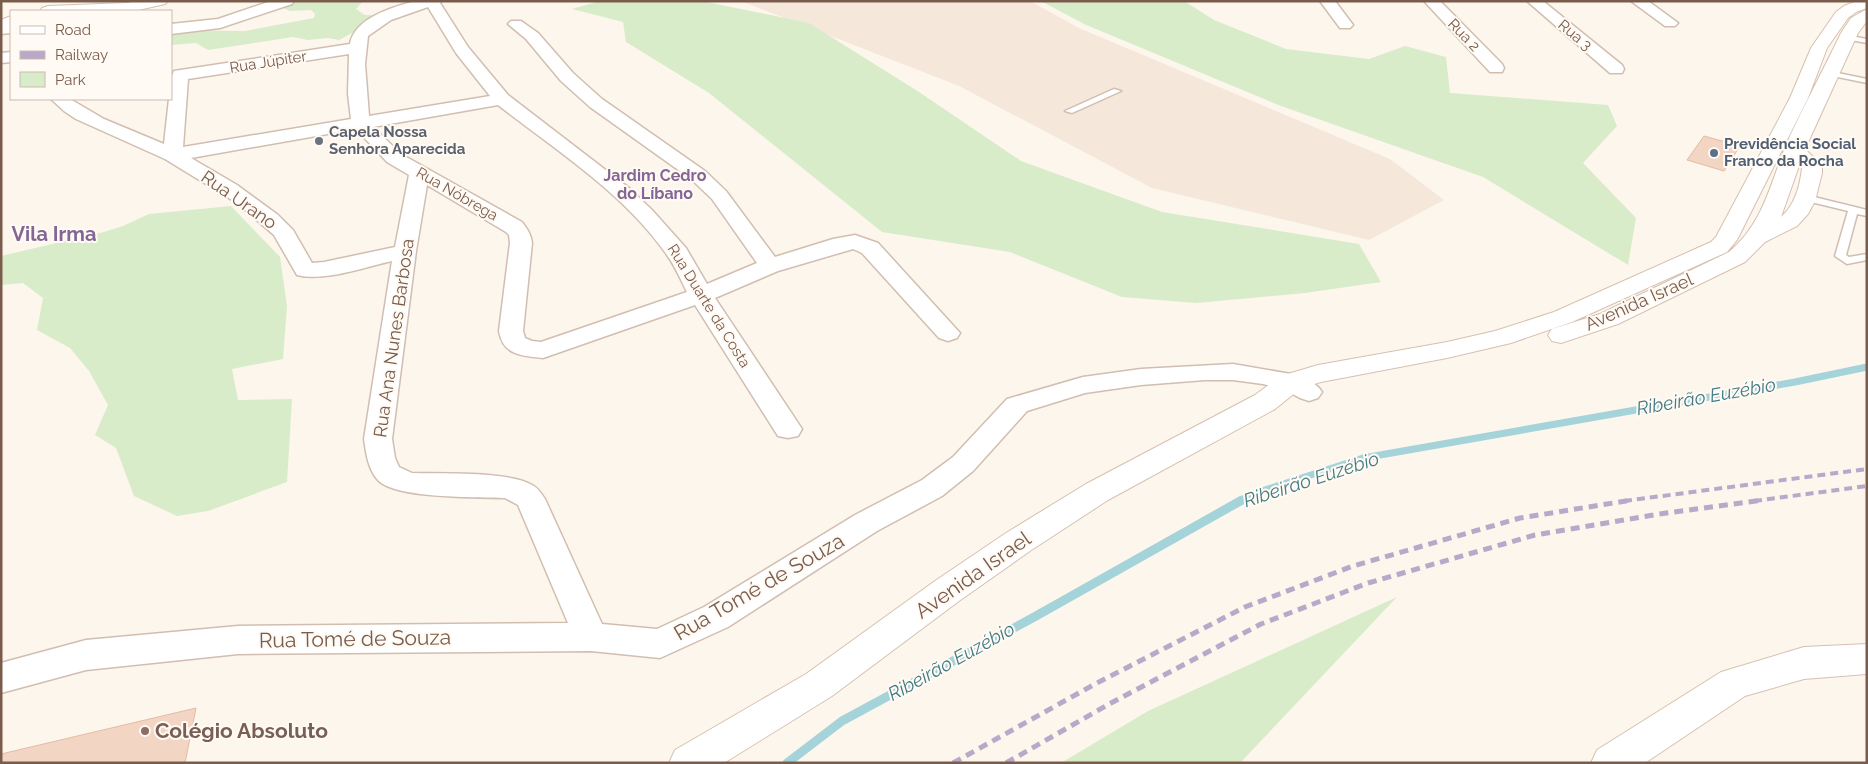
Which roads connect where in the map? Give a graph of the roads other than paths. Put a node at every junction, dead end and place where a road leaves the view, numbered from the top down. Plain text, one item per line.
1 (160, 1) edge
2 (287, 1) edge
3 (433, 1) edge
4 (1327, 1) edge
5 (1431, 1) edge
6 (1534, 1) edge
7 (1638, 1) edge
8 (1867, 3) edge
9 (111, 10) edge
10 (1867, 14) edge
11 (1670, 23) dead end
12 (516, 24) dead end
13 (1345, 26) dead end
14 (172, 29) edge
15 (1857, 39) edge
16 (356, 48) junction
17 (1496, 68) dead end
18 (1616, 69) dead end
19 (1831, 73) junction
20 (1867, 81) edge
21 (1117, 92) dead end
22 (502, 99) junction
23 (62, 100) edge
24 (1070, 111) dead end
25 (362, 124) junction
26 (173, 155) junction
27 (1792, 157) junction
28 (419, 172) junction
29 (1758, 177) junction
30 (1806, 198) junction
31 (1775, 209) junction
32 (1852, 210) junction
33 (1867, 213) edge
34 (1756, 238) junction
35 (405, 251) junction
36 (1867, 257) edge
37 (770, 266) junction
38 (701, 295) junction
39 (948, 333) dead end
40 (1300, 387) junction
41 (788, 429) dead end
42 (591, 637) junction
43 (1867, 659) edge
44 (1, 678) edge
45 (689, 763) edge
46 (1611, 763) edge

1 - 9 main road
2 - 14 street
3 - 16 street
3 - 22 street, Rua Duarte da Costa
4 - 13 street
5 - 17 street, Rua 2
6 - 18 street, Rua 3
7 - 11 street
8 - 29 main road, Avenida Israel
10 - 15 main road, Avenida Israel
12 - 37 street
15 - 19 main road, Avenida Israel
16 - 25 street
16 - 26 street, Rua Júpiter
19 - 20 lane
19 - 27 main road, Avenida Israel
21 - 24 lane
22 - 25 street
22 - 38 street, Rua Duarte da Costa
23 - 26 street
25 - 26 street
25 - 28 street, Rua Nóbrega
26 - 35 street, Rua Urano
27 - 29 main road
27 - 30 main road
27 - 31 main road, Avenida Israel
28 - 35 street, Rua Ana Nunes Barbosa
28 - 38 street, Rua Nóbrega
29 - 31 main road
29 - 40 main road, Avenida Israel
30 - 32 lane
30 - 34 main road
31 - 34 main road, Avenida Israel
32 - 33 lane
32 - 36 lane
34 - 40 main road, Avenida Israel
35 - 42 street, Rua Ana Nunes Barbosa
37 - 38 street
37 - 39 street
38 - 41 street, Rua Duarte da Costa
40 - 42 street, Rua Tomé de Souza
40 - 45 main road, Avenida Israel
42 - 44 street, Rua Tomé de Souza
43 - 46 main road

